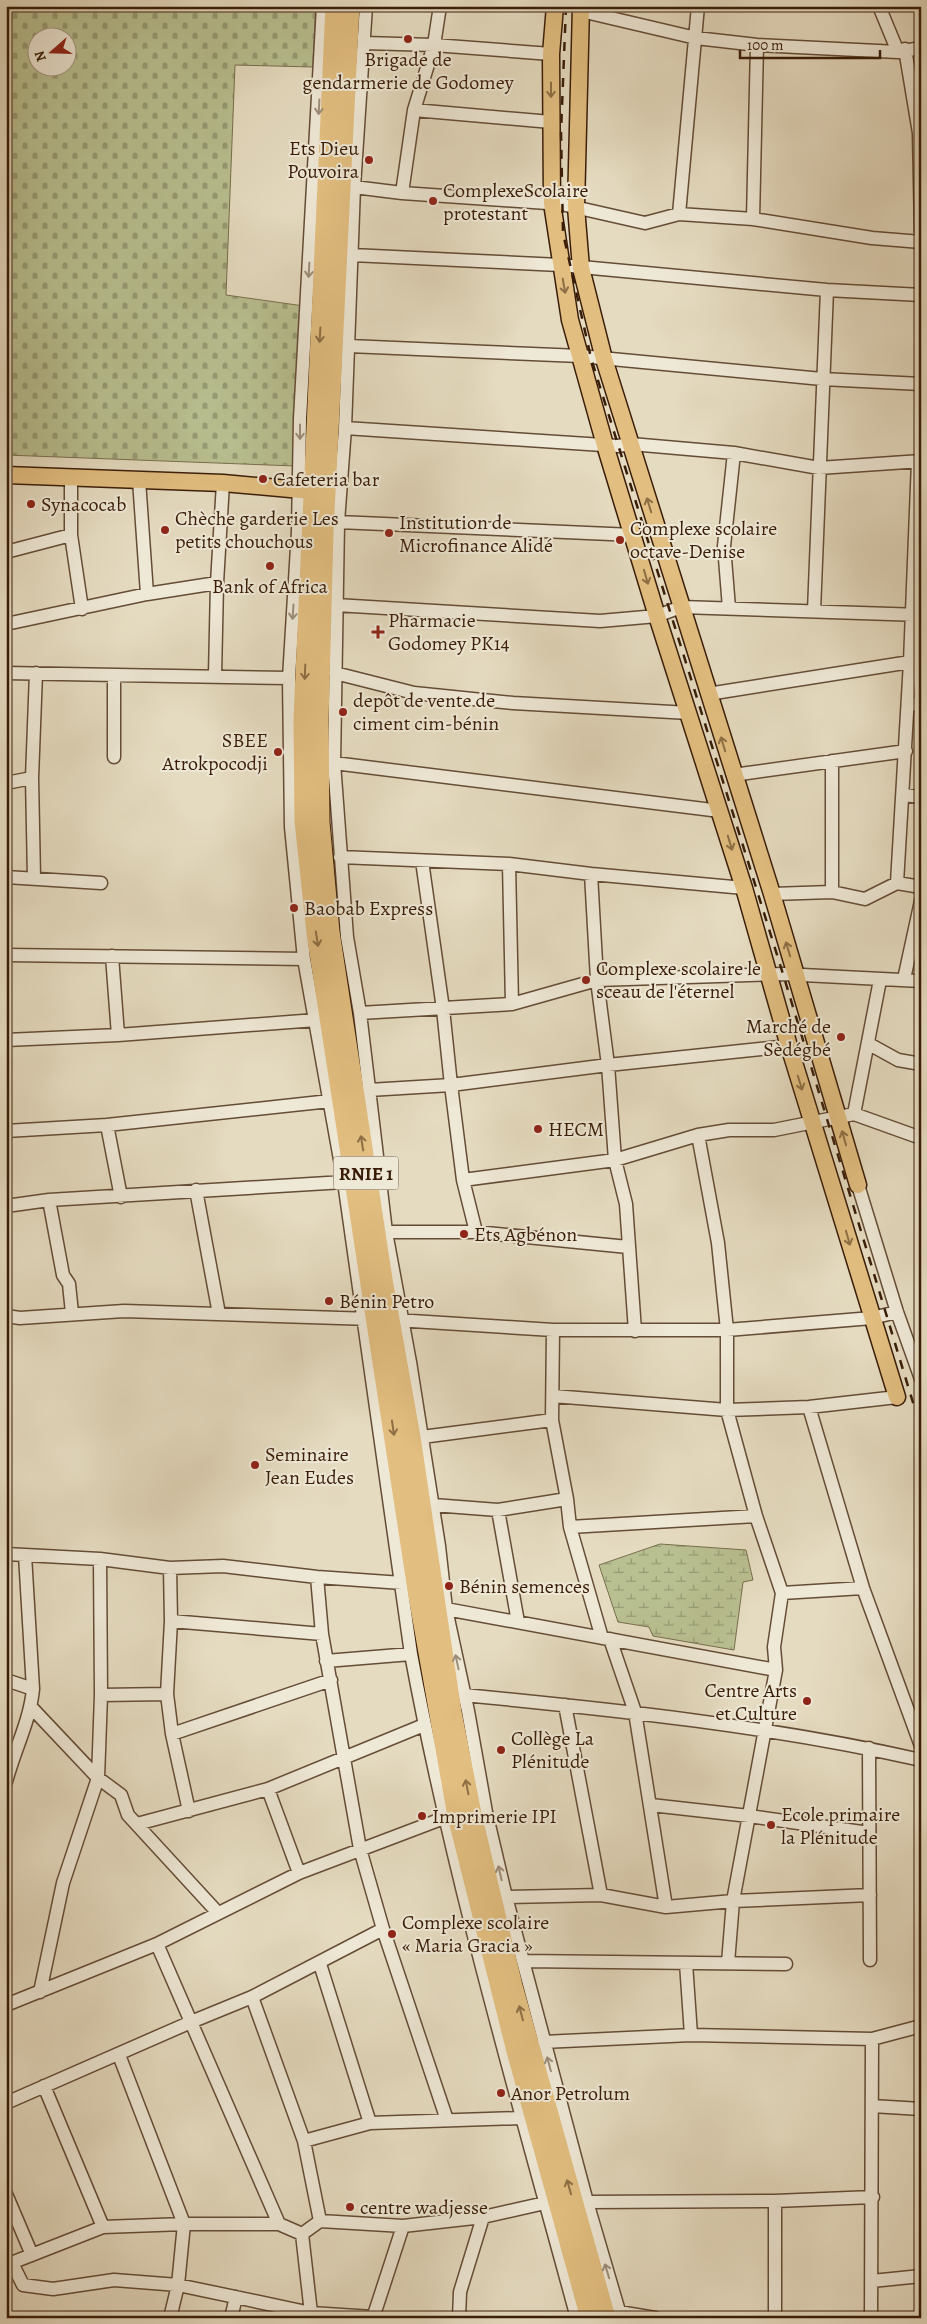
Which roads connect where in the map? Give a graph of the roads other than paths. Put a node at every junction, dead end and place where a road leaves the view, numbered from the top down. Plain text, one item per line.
1 (323, 6) edge
2 (336, 6) edge
3 (350, 6) edge
4 (366, 6) edge
5 (440, 6) edge
6 (555, 6) edge
7 (698, 6) edge
8 (880, 6) edge
9 (581, 9) edge
10 (696, 38) junction
11 (364, 44) junction
12 (434, 45) junction
13 (757, 45) junction
14 (921, 48) edge
15 (902, 50) junction
16 (551, 54) junction
17 (414, 110) junction
18 (551, 122) junction
19 (354, 187) junction
20 (402, 192) junction
21 (552, 203) junction
22 (576, 206) junction
23 (679, 214) junction
24 (753, 219) junction
25 (921, 231) edge
26 (921, 242) edge
27 (352, 255) junction
28 (560, 265) junction
29 (581, 268) junction
30 (827, 290) junction
31 (921, 295) edge
32 (348, 346) junction
33 (580, 356) junction
34 (604, 359) junction
35 (822, 379) junction
36 (921, 384) edge
37 (345, 428) junction
38 (631, 444) junction
39 (604, 445) junction
40 (734, 454) junction
41 (920, 461) edge
42 (819, 468) junction
43 (6, 474) edge
44 (71, 477) junction
45 (139, 480) junction
46 (223, 483) junction
47 (306, 490) junction
48 (338, 522) junction
49 (633, 534) junction
50 (72, 535) junction
51 (6, 552) edge
52 (217, 583) junction
53 (147, 594) junction
54 (336, 605) junction
55 (681, 607) junction
56 (82, 608) junction
57 (729, 608) junction
58 (814, 611) junction
59 (917, 614) edge
60 (657, 616) junction
61 (6, 624) edge
62 (910, 662) junction
63 (6, 672) edge
64 (36, 672) junction
65 (335, 673) junction
66 (114, 676) junction
67 (215, 676) junction
68 (289, 678) junction
69 (708, 694) junction
70 (914, 705) edge
71 (689, 713) junction
72 (906, 751) junction
73 (114, 757) dead end
74 (832, 761) junction
75 (334, 763) junction
76 (733, 775) junction
77 (32, 778) junction
78 (6, 783) edge
79 (904, 795) junction
80 (921, 797) edge
81 (720, 811) junction
82 (340, 858) junction
83 (422, 861) junction
84 (509, 864) junction
85 (592, 874) junction
86 (6, 877) edge
87 (34, 878) junction
88 (101, 883) dead end
89 (897, 883) junction
90 (921, 887) edge
91 (744, 888) junction
92 (832, 892) junction
93 (772, 894) junction
94 (921, 901) edge
95 (6, 955) edge
96 (112, 956) junction
97 (304, 959) junction
98 (796, 974) junction
99 (768, 975) junction
100 (904, 979) junction
101 (597, 980) junction
102 (880, 980) junction
103 (921, 981) edge
104 (512, 1004) junction
105 (444, 1009) junction
106 (360, 1013) junction
107 (316, 1020) junction
108 (118, 1035) junction
109 (6, 1040) edge
110 (869, 1044) junction
111 (789, 1046) junction
112 (921, 1064) edge
113 (608, 1065) junction
114 (451, 1085) junction
115 (369, 1090) junction
116 (330, 1102) junction
117 (846, 1116) junction
118 (812, 1122) junction
119 (107, 1125) junction
120 (6, 1131) edge
121 (698, 1135) junction
122 (921, 1138) edge
123 (615, 1160) junction
124 (463, 1180) junction
125 (344, 1182) junction
126 (858, 1185) joint
127 (196, 1190) junction
128 (121, 1197) junction
129 (49, 1200) junction
130 (6, 1206) edge
131 (386, 1232) junction
132 (476, 1232) junction
133 (628, 1247) junction
134 (897, 1312) junction
135 (72, 1313) junction
136 (219, 1314) junction
137 (6, 1316) edge
138 (872, 1318) junction
139 (383, 1320) junction
140 (553, 1330) junction
141 (726, 1330) junction
142 (635, 1331) junction
143 (919, 1366) edge
144 (921, 1379) edge
145 (554, 1396) junction
146 (897, 1397) joint
147 (809, 1407) junction
148 (727, 1410) junction
149 (552, 1420) junction
150 (422, 1437) junction
151 (567, 1499) junction
152 (433, 1505) junction
153 (498, 1510) junction
154 (756, 1516) junction
155 (570, 1527) junction
156 (6, 1554) edge
157 (26, 1555) junction
158 (100, 1559) junction
159 (170, 1568) junction
160 (317, 1577) junction
161 (402, 1583) junction
162 (863, 1588) junction
163 (782, 1593) junction
164 (446, 1609) junction
165 (171, 1621) junction
166 (518, 1622) junction
167 (322, 1634) junction
168 (606, 1639) junction
169 (411, 1654) junction
170 (326, 1662) junction
171 (776, 1670) junction
172 (6, 1680) edge
173 (331, 1680) junction
174 (33, 1689) junction
175 (167, 1694) junction
176 (102, 1695) junction
177 (464, 1695) junction
178 (565, 1705) junction
179 (31, 1707) junction
180 (635, 1712) junction
181 (424, 1725) junction
182 (766, 1729) junction
183 (172, 1734) junction
184 (921, 1746) edge
185 (869, 1748) junction
186 (342, 1757) junction
187 (921, 1760) edge
188 (98, 1778) junction
189 (6, 1782) edge
190 (268, 1789) junction
191 (651, 1805) junction
192 (188, 1811) junction
193 (749, 1816) junction
194 (444, 1818) junction
195 (137, 1824) junction
196 (869, 1833) junction
197 (360, 1849) junction
198 (299, 1873) junction
199 (601, 1895) junction
200 (870, 1895) junction
201 (506, 1897) junction
202 (733, 1901) junction
203 (666, 1907) junction
204 (218, 1913) junction
205 (383, 1929) junction
206 (157, 1944) junction
207 (870, 1960) dead end
208 (523, 1961) junction
209 (686, 1963) junction
210 (728, 1963) junction
211 (320, 1964) junction
212 (786, 1964) dead end
213 (40, 1992) junction
214 (252, 1998) junction
215 (6, 2005) edge
216 (191, 2022) junction
217 (921, 2026) edge
218 (691, 2035) junction
219 (872, 2039) junction
220 (543, 2042) junction
221 (119, 2055) junction
222 (44, 2086) junction
223 (6, 2103) edge
224 (872, 2106) junction
225 (921, 2109) edge
226 (520, 2118) junction
227 (447, 2120) junction
228 (370, 2123) junction
229 (304, 2141) junction
230 (6, 2194) edge
231 (873, 2197) junction
232 (775, 2201) junction
233 (587, 2202) junction
234 (545, 2203) junction
235 (482, 2217) junction
236 (320, 2221) junction
237 (184, 2224) junction
238 (279, 2224) junction
239 (403, 2226) junction
240 (103, 2227) junction
241 (302, 2234) junction
242 (32, 2255) junction
243 (9, 2264) edge
244 (921, 2276) edge
245 (872, 2281) junction
246 (178, 2285) junction
247 (236, 2297) junction
248 (311, 2315) edge
249 (615, 2316) edge
250 (373, 2317) edge
251 (170, 2318) edge
252 (231, 2318) edge
253 (459, 2318) edge
254 (576, 2318) edge
255 (590, 2318) edge
256 (655, 2318) edge
257 (775, 2318) edge
258 (871, 2318) edge

1 -> 47 street
2 -> 47 highway, RNIE 1
139 -> 3 highway, RNIE 1
4 - 11 street
5 - 12 street
6 - 16 main road
7 - 10 street
8 - 15 street
9 - 10 street
9 - 22 main road
10 - 13 street
10 - 23 street
11 - 12 street
11 - 19 street
12 - 16 street
12 - 17 street
13 - 15 street
13 - 24 street
14 - 15 street
15 - 25 street
16 -> 18 main road
17 - 18 street
17 - 20 street
18 - 21 main road
19 - 20 street
19 - 27 street
20 - 21 street
21 - 22 street
21 - 28 main road
22 - 23 street
22 - 29 main road
23 - 24 street
24 - 26 street
27 - 28 street
27 - 32 street
28 - 29 street
28 -> 33 main road
29 - 30 street
29 - 34 main road
30 - 31 street
30 - 35 street
32 - 33 street
32 - 37 street
33 - 34 street
33 - 39 main road
34 - 35 street
34 - 38 main road
35 - 36 street
35 - 42 street
37 - 39 street
37 - 48 street
38 - 39 street
38 - 40 street
55 -> 38 main road
39 - 49 main road
40 - 42 street
40 - 57 street
41 - 42 street
41 - 59 street
42 - 58 street
43 - 44 main road
44 - 45 main road
44 - 50 street
45 - 46 main road
45 - 53 street
46 - 47 main road
46 - 52 street
47 -> 68 street
47 -> 139 highway, RNIE 1
48 - 49 street
48 - 54 street
49 -> 60 main road
50 - 51 street
50 - 56 street
52 - 53 street
52 - 67 street
53 - 56 street
54 - 60 street
54 - 65 street
55 - 57 street
55 - 60 street
55 - 69 main road
56 - 61 street
57 - 58 street
58 - 59 street
59 - 62 street
60 - 71 main road
62 - 69 street
62 - 70 street
63 - 64 street
64 - 66 street
64 - 77 street
65 - 71 street
65 - 75 street
66 - 67 street
66 - 73 street
67 - 68 street
68 - 97 street
76 -> 69 main road
70 - 72 street
71 - 81 main road
72 - 74 street
72 - 79 street
74 - 76 street
74 - 92 street
75 - 81 street
75 - 82 street
76 - 93 main road
77 - 78 street
77 - 87 street
79 - 80 street
79 - 89 street
81 -> 91 main road
82 - 83 street
82 - 106 street
83 - 84 street
83 - 105 street
84 - 85 street
84 - 104 street
85 - 91 street
85 - 101 street
86 - 87 street
87 - 88 street
89 - 90 street
89 - 92 street
91 - 99 main road
92 - 93 street
98 -> 93 main road
94 - 100 street
95 - 96 street
96 - 97 street
96 - 108 street
97 - 107 street
98 - 99 street
98 - 102 street
98 - 117 main road
99 - 101 street
99 - 111 main road
100 - 102 street
100 - 103 street
101 - 104 street
101 - 113 street
102 - 110 street
104 - 105 street
105 - 106 street
105 - 114 street
106 - 115 street
107 - 108 street
107 - 116 street
108 - 109 street
110 - 112 street
110 - 117 street
111 - 113 street
111 -> 118 main road
113 - 114 street
113 - 123 street
114 - 115 street
114 - 124 street
115 - 131 street
116 - 119 street
116 - 125 street
117 - 118 street
117 - 122 street
126 -> 117 main road
118 - 121 street
118 -> 138 main road
119 - 120 street
119 - 128 street
121 - 123 street
121 - 141 street
123 - 124 street
123 - 133 street
124 - 132 street
125 - 127 street
125 - 139 street
126 - 134 street
127 - 128 street
127 - 136 street
128 - 129 street
129 - 130 street
129 - 135 street
131 - 132 street
131 - 139 street
132 - 133 street
133 - 142 street
134 - 138 street
134 - 143 street
135 - 136 street
135 - 137 street
136 - 139 street
138 - 141 street
138 - 146 main road
139 - 140 street
139 - 150 street
139 - 161 street
249 -> 139 highway, RNIE 1
139 -> 255 highway, RNIE 1
140 - 142 street
140 - 145 street
141 - 142 street
141 - 148 street
143 - 144 street
145 - 148 street
145 - 149 street
146 - 147 street
147 - 148 street
147 - 162 street
148 - 154 street
149 - 150 street
149 - 151 street
150 - 152 street
151 - 153 street
151 - 155 street
152 - 153 street
152 - 164 street
153 - 166 street
154 - 155 street
154 - 163 street
155 - 168 street
156 - 157 street
157 - 158 street
157 - 174 street
158 - 159 street
158 - 176 street
159 - 160 street
159 - 165 street
160 - 161 street
160 - 167 street
161 - 169 street
162 - 163 street
162 - 184 street
163 - 171 street
164 - 166 street
177 -> 164 street
165 - 167 street
165 - 175 street
166 - 168 street
167 - 170 street
168 - 171 street
168 - 180 street
169 - 170 street
169 - 181 street
170 - 173 street
171 - 182 street
172 - 174 street
173 - 183 street
173 - 186 street
174 - 179 street
175 - 176 street
175 - 183 street
176 - 188 street
177 - 178 street
201 -> 177 street
178 - 180 street
178 - 199 street
179 - 188 street
179 - 189 street
180 - 182 street
180 - 191 street
181 - 186 street
181 - 194 street
182 - 185 street
182 - 193 street
183 - 192 street
185 - 187 street
185 - 196 street
186 - 190 street
186 - 197 street
188 - 195 street
188 - 213 street
190 - 192 street
190 - 198 street
191 - 193 street
191 - 203 street
192 - 195 street
193 - 196 street
193 - 202 street
194 - 197 street
194 - 226 street
195 - 204 street
196 - 200 street
197 - 198 street
197 - 205 street
198 - 204 street
199 - 201 street
199 - 203 street
200 - 202 street
200 - 207 street
201 - 208 street
202 - 203 street
202 - 210 street
204 - 206 street
205 - 211 street
205 - 227 street
206 - 213 street
206 - 216 street
208 - 209 street
208 - 220 street
209 - 210 street
209 - 218 street
210 - 212 street
211 - 214 street
211 - 228 street
213 - 215 street
214 - 216 street
214 - 229 street
216 - 221 street
216 - 238 street
217 - 219 street
218 - 219 street
218 - 220 street
219 - 224 street
233 -> 220 street
221 - 222 street
221 - 237 street
222 - 223 street
222 - 240 street
224 - 225 street
224 - 231 street
226 - 227 street
226 - 234 street
227 - 228 street
228 - 229 street
229 - 236 street
230 - 242 street
231 - 232 street
231 - 245 street
232 - 233 street
232 - 257 street
249 -> 233 street
234 - 235 street
234 - 254 street
235 - 239 street
235 - 253 street
236 - 239 street
236 - 241 street
237 - 238 street
237 - 240 street
237 - 246 street
238 - 241 street
239 - 250 street
240 - 242 street
241 - 248 street
242 - 243 street
243 - 246 street
244 - 245 street
245 - 258 street
246 - 247 street
246 - 251 street
247 - 248 street
247 - 252 street
248 - 250 street
249 - 256 street

